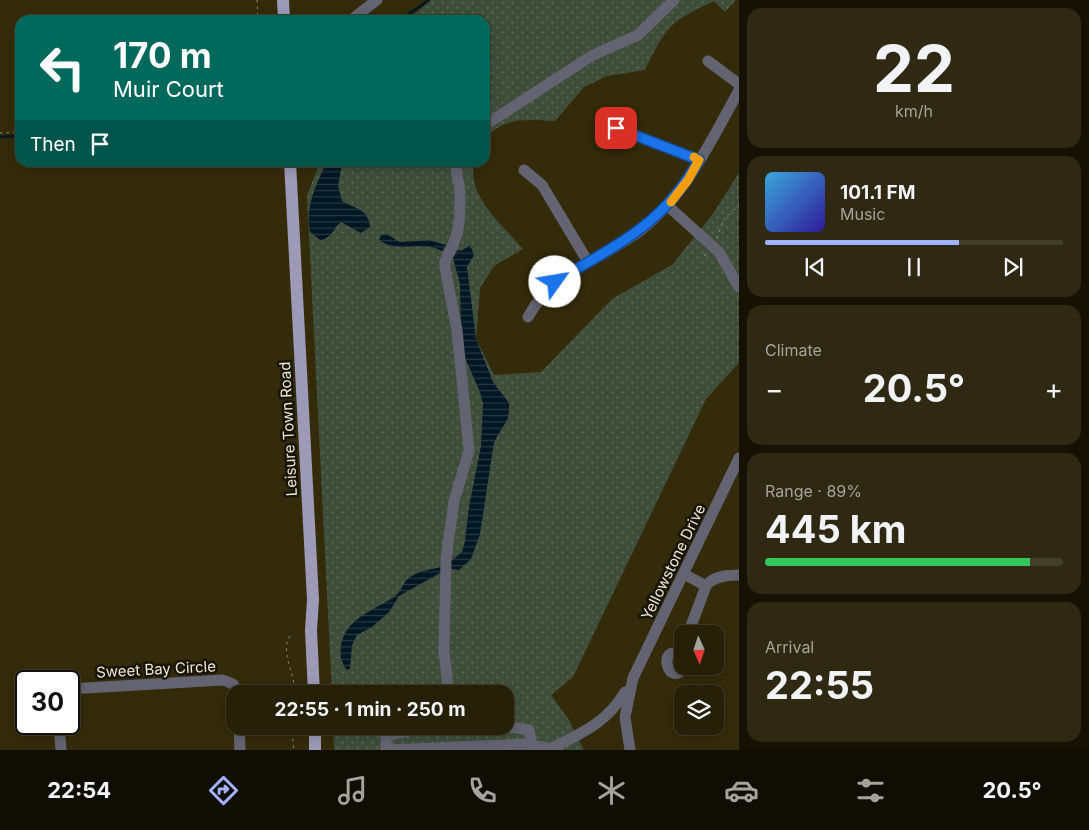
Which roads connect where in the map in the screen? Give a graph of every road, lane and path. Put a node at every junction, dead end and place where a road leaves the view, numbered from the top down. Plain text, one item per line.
1 (257, 0) edge
2 (283, 0) edge
3 (377, 0) edge
4 (674, 0) edge
5 (258, 15) edge
6 (284, 15) edge
7 (358, 15) edge
8 (708, 61) dead end
9 (739, 84) edge
10 (739, 90) edge
11 (490, 121) edge
12 (616, 128) dead end
13 (15, 132) edge
14 (0, 133) edge
15 (699, 160) junction
16 (290, 167) edge
17 (456, 167) edge
18 (524, 170) dead end
19 (739, 204) edge
20 (668, 206) junction
21 (718, 237) dead end
22 (588, 262) junction
23 (739, 287) edge
24 (528, 317) dead end
25 (739, 458) edge
26 (684, 574) junction
27 (739, 575) edge
28 (706, 586) junction
29 (691, 625) edge
30 (290, 636) dead end
31 (647, 652) junction
32 (674, 654) edge
33 (667, 659) junction
34 (674, 672) edge
35 (634, 678) junction
36 (234, 685) edge
37 (294, 685) edge
38 (314, 685) edge
39 (448, 685) edge
40 (80, 688) edge
41 (514, 728) edge
42 (60, 735) edge
43 (239, 735) edge
44 (292, 735) edge
45 (315, 735) edge
46 (390, 735) edge
47 (532, 747) junction
48 (61, 750) edge
49 (240, 750) edge
50 (294, 750) edge
51 (315, 750) edge
52 (387, 750) edge
53 (549, 750) edge
54 (558, 750) edge
55 (630, 750) edge

1 - 5 path
2 - 6 main road
3 - 7 street
4 - 11 street
8 - 9 street
10 - 15 street
12 - 15 street
13 - 14 path
15 - 20 street
16 - 38 main road, Leisure Town Road
17 - 39 street
18 - 22 street
19 - 21 path
20 - 22 street
20 - 23 street
22 - 24 street
25 - 26 street, Yellowstone Drive
26 - 28 street
26 - 31 street, Yellowstone Drive
27 - 28 street
28 - 29 street
30 - 37 path
31 - 33 street
31 - 35 street, Yellowstone Drive
32 - 33 street
33 - 34 street
35 - 53 street, Yellowstone Drive
35 - 55 street, Yellowstone Drive
36 - 40 street, Sweet Bay Circle
41 - 47 street
42 - 48 street
43 - 49 street
44 - 50 path
45 - 51 main road
46 - 52 street
47 - 52 street
47 - 53 street
53 - 54 street

